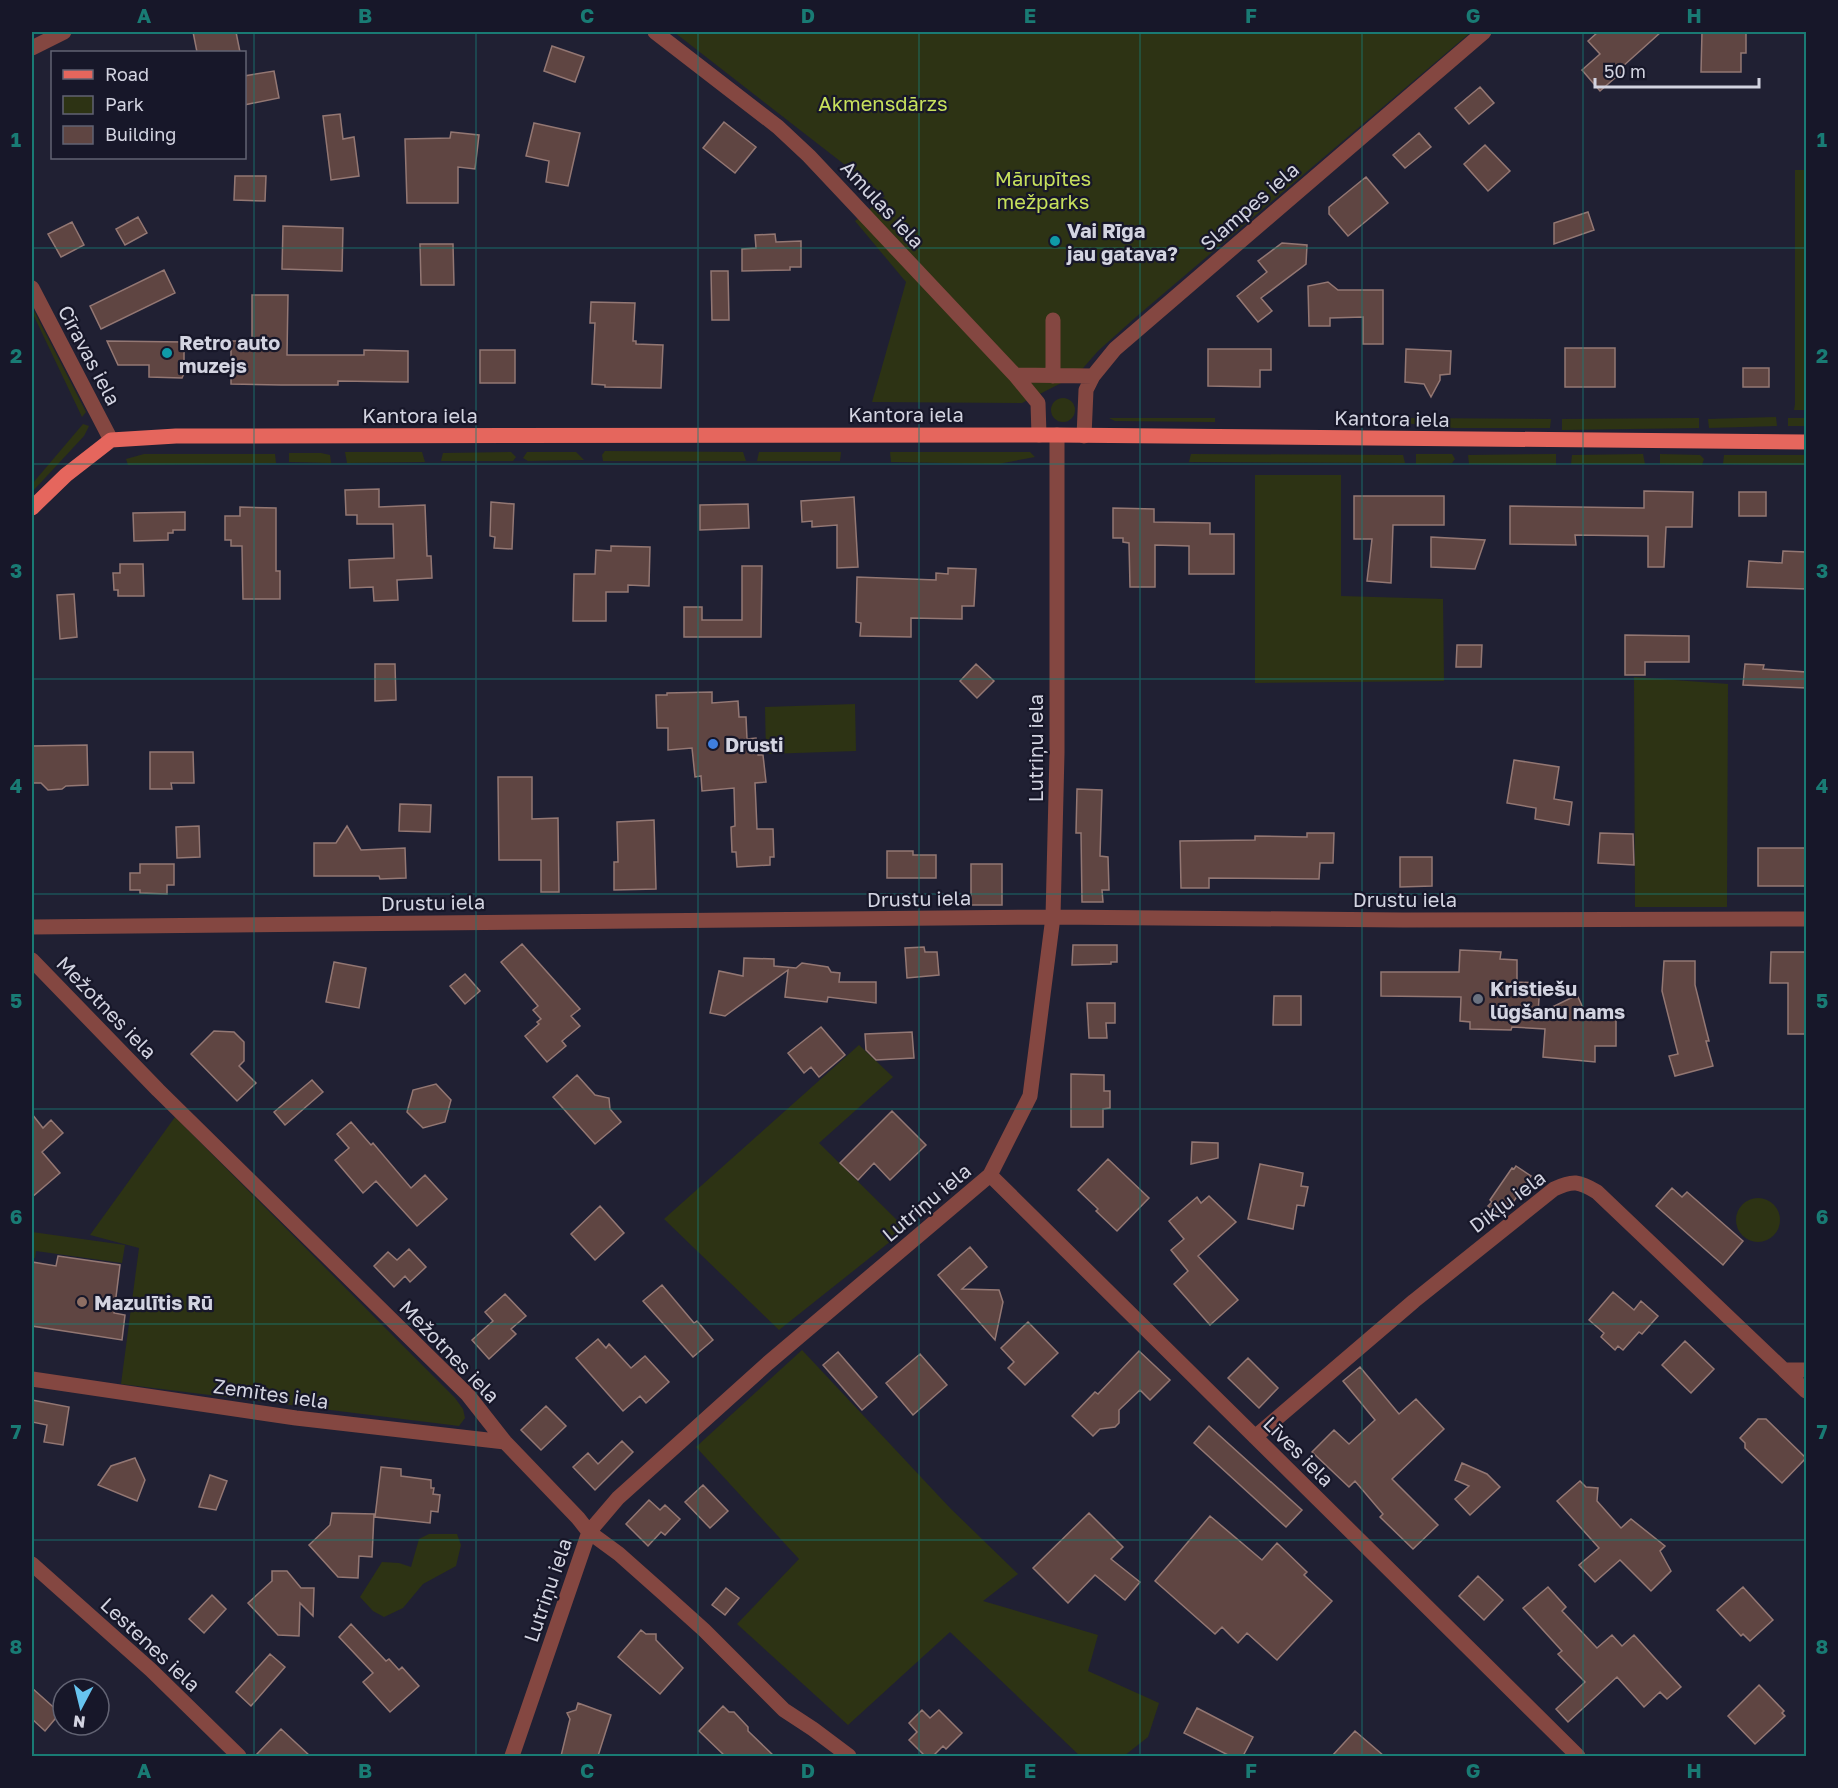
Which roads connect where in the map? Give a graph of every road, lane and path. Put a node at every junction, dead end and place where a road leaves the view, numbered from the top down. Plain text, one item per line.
1 (64, 32) edge
2 (655, 32) edge
3 (1484, 32) edge
4 (32, 48) edge
5 (32, 288) edge
6 (1053, 320) dead end
7 (1016, 375) junction
8 (1053, 376) junction
9 (1093, 376) junction
10 (1039, 435) junction
11 (1057, 435) junction
12 (1084, 436) junction
13 (111, 440) junction
14 (1806, 442) edge
15 (32, 508) edge
16 (1053, 918) junction
17 (1806, 919) edge
18 (32, 927) edge
19 (32, 960) edge
20 (990, 1174) junction
21 (1786, 1370) junction
22 (1806, 1370) edge
23 (32, 1379) edge
24 (1806, 1390) edge
25 (1255, 1437) junction
26 (505, 1442) junction
27 (589, 1532) junction
28 (32, 1564) edge
29 (239, 1756) edge
30 (512, 1756) edge
31 (849, 1756) edge
32 (1578, 1756) edge

1 - 4 street
2 - 7 street, Amulas iela
3 - 9 street, Slampes iela
5 - 13 street, Cīravas iela
6 - 8 street
7 - 8 street
7 - 10 street, Amulas iela
8 - 9 street
9 - 12 street, Slampes iela
10 - 11 main road, Kantora iela
10 - 13 main road, Kantora iela
11 - 12 main road, Kantora iela
11 - 16 street, Lutriņu iela
12 - 14 main road, Kantora iela
13 - 15 main road
16 - 17 street, Drustu iela
16 - 18 street, Drustu iela
16 - 20 street, Lutriņu iela
19 - 26 street, Mežotnes iela
20 - 25 street, Līves iela
20 - 27 street, Lutriņu iela
21 - 22 street
21 - 24 street, Dikļu iela
21 - 25 street, Dikļu iela
23 - 26 street, Zemītes iela
25 - 32 street, Līves iela
26 - 27 street, Mežotnes iela
27 - 30 street, Lutriņu iela
27 - 31 street, Mežotnes iela
28 - 29 street, Lestenes iela

